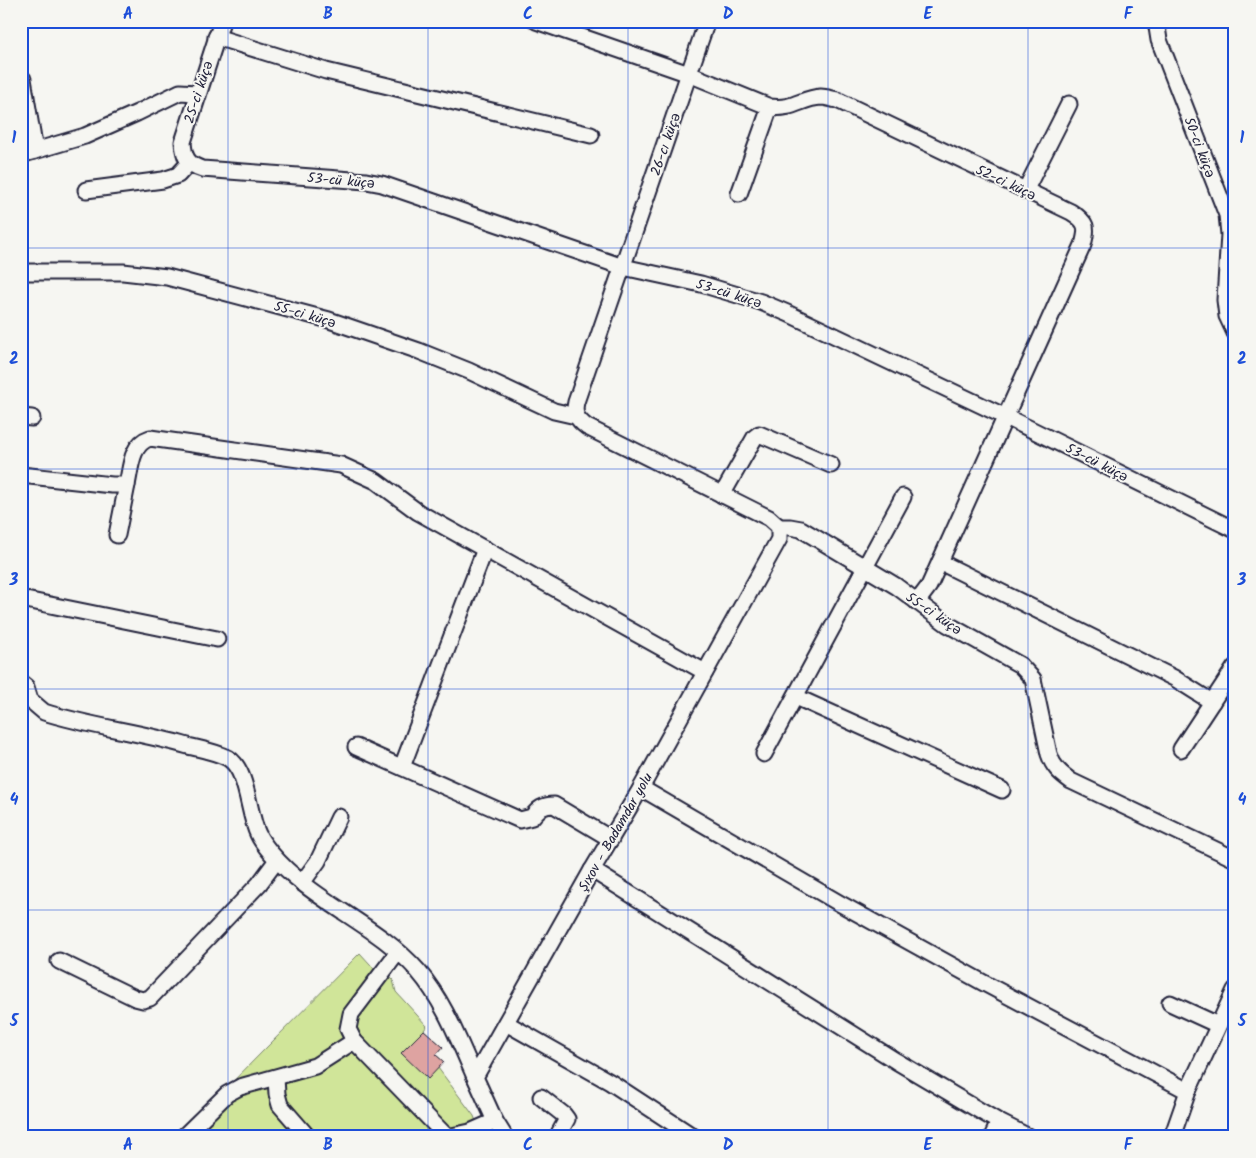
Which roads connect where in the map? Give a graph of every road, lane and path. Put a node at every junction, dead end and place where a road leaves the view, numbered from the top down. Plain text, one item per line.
1 (222, 21) edge
2 (536, 21) edge
3 (707, 21) edge
4 (1156, 21) edge
5 (216, 37) junction
6 (689, 74) junction
7 (23, 79) dead end
8 (197, 94) junction
9 (1069, 104) dead end
10 (770, 107) junction
11 (590, 135) dead end
12 (28, 153) edge
13 (189, 163) junction
14 (86, 190) dead end
15 (1025, 191) junction
16 (739, 194) dead end
17 (623, 267) junction
18 (21, 272) edge
19 (1235, 333) edge
20 (576, 416) junction
21 (1006, 417) junction
22 (831, 465) dead end
23 (21, 475) edge
24 (126, 485) junction
25 (722, 495) junction
26 (903, 497) dead end
27 (779, 527) junction
28 (1235, 530) edge
29 (117, 535) dead end
30 (485, 549) junction
31 (940, 562) junction
32 (866, 567) junction
33 (21, 598) edge
34 (917, 602) junction
35 (217, 639) dead end
36 (1235, 667) edge
37 (705, 672) junction
38 (21, 682) edge
39 (796, 697) junction
40 (1212, 702) junction
41 (26, 705) edge
42 (356, 747) dead end
43 (1181, 749) dead end
44 (764, 754) dead end
45 (402, 767) junction
46 (641, 788) junction
47 (1002, 790) dead end
48 (339, 817) dead end
49 (610, 839) junction
50 (1235, 859) edge
51 (277, 860) junction
52 (592, 870) junction
53 (302, 883) junction
54 (398, 952) junction
55 (59, 961) dead end
56 (1235, 990) edge
57 (1170, 1003) dead end
58 (506, 1023) junction
59 (1218, 1025) junction
60 (354, 1041) junction
61 (476, 1077) junction
62 (276, 1078) junction
63 (1188, 1091) junction
64 (541, 1097) dead end
65 (495, 1121) junction
66 (1000, 1122) junction
67 (183, 1137) edge
68 (308, 1137) edge
69 (506, 1137) edge
70 (557, 1137) edge
71 (694, 1137) edge
72 (992, 1137) edge
73 (1029, 1137) edge
74 (1172, 1137) edge

1 - 5 street, 25-ci küçə
2 - 6 street, 52-ci küçə
3 - 6 street, 26-cı küçə
4 - 19 street, 50-ci küçə
5 - 8 street, 25-ci küçə
5 - 11 street
6 - 10 street, 52-ci küçə
6 - 17 street, 26-cı küçə
7 - 12 street
8 - 12 street
8 - 13 street, 25-ci küçə
9 - 15 street
10 - 15 street, 52-ci küçə
10 - 16 street
13 - 14 street
13 - 17 street, 53-cü küçə
15 - 21 street, 52-ci küçə
17 - 20 street
17 - 21 street, 53-cü küçə
18 - 20 street, 55-ci küçə
20 - 25 street, 55-ci küçə
21 - 28 street, 53-cü küçə
21 - 31 street, 52-ci küçə
22 - 25 street
23 - 24 street
24 - 29 street
24 - 30 street
25 - 27 street, 55-ci küçə
26 - 32 street
27 - 32 street, 55-ci küçə
27 - 37 street, Şıxov - Badamdar yolu
30 - 37 street
30 - 45 street
31 - 34 street, 52-ci küçə
31 - 40 street
32 - 34 street, 55-ci küçə
32 - 39 street
33 - 35 street
34 - 50 street, 55-ci küçə
36 - 40 street
37 - 46 street, Şıxov - Badamdar yolu
38 - 41 street
39 - 44 street
39 - 47 street
40 - 43 street
41 - 51 street
42 - 45 street
45 - 49 street
46 - 49 street, Şıxov - Badamdar yolu
46 - 63 street
48 - 53 street
49 - 52 street, Şıxov - Badamdar yolu
51 - 53 street
51 - 55 street
52 - 58 street, Şıxov - Badamdar yolu
52 - 66 street
53 - 54 street
54 - 60 street
54 - 61 street
56 - 59 street
57 - 59 street
58 - 61 street, Şıxov - Badamdar yolu
58 - 71 street
59 - 63 street
60 - 62 street
60 - 65 street
61 - 65 street
62 - 67 street
62 - 68 street
63 - 74 street
64 - 70 street
65 - 69 street
66 - 72 street
66 - 73 street

